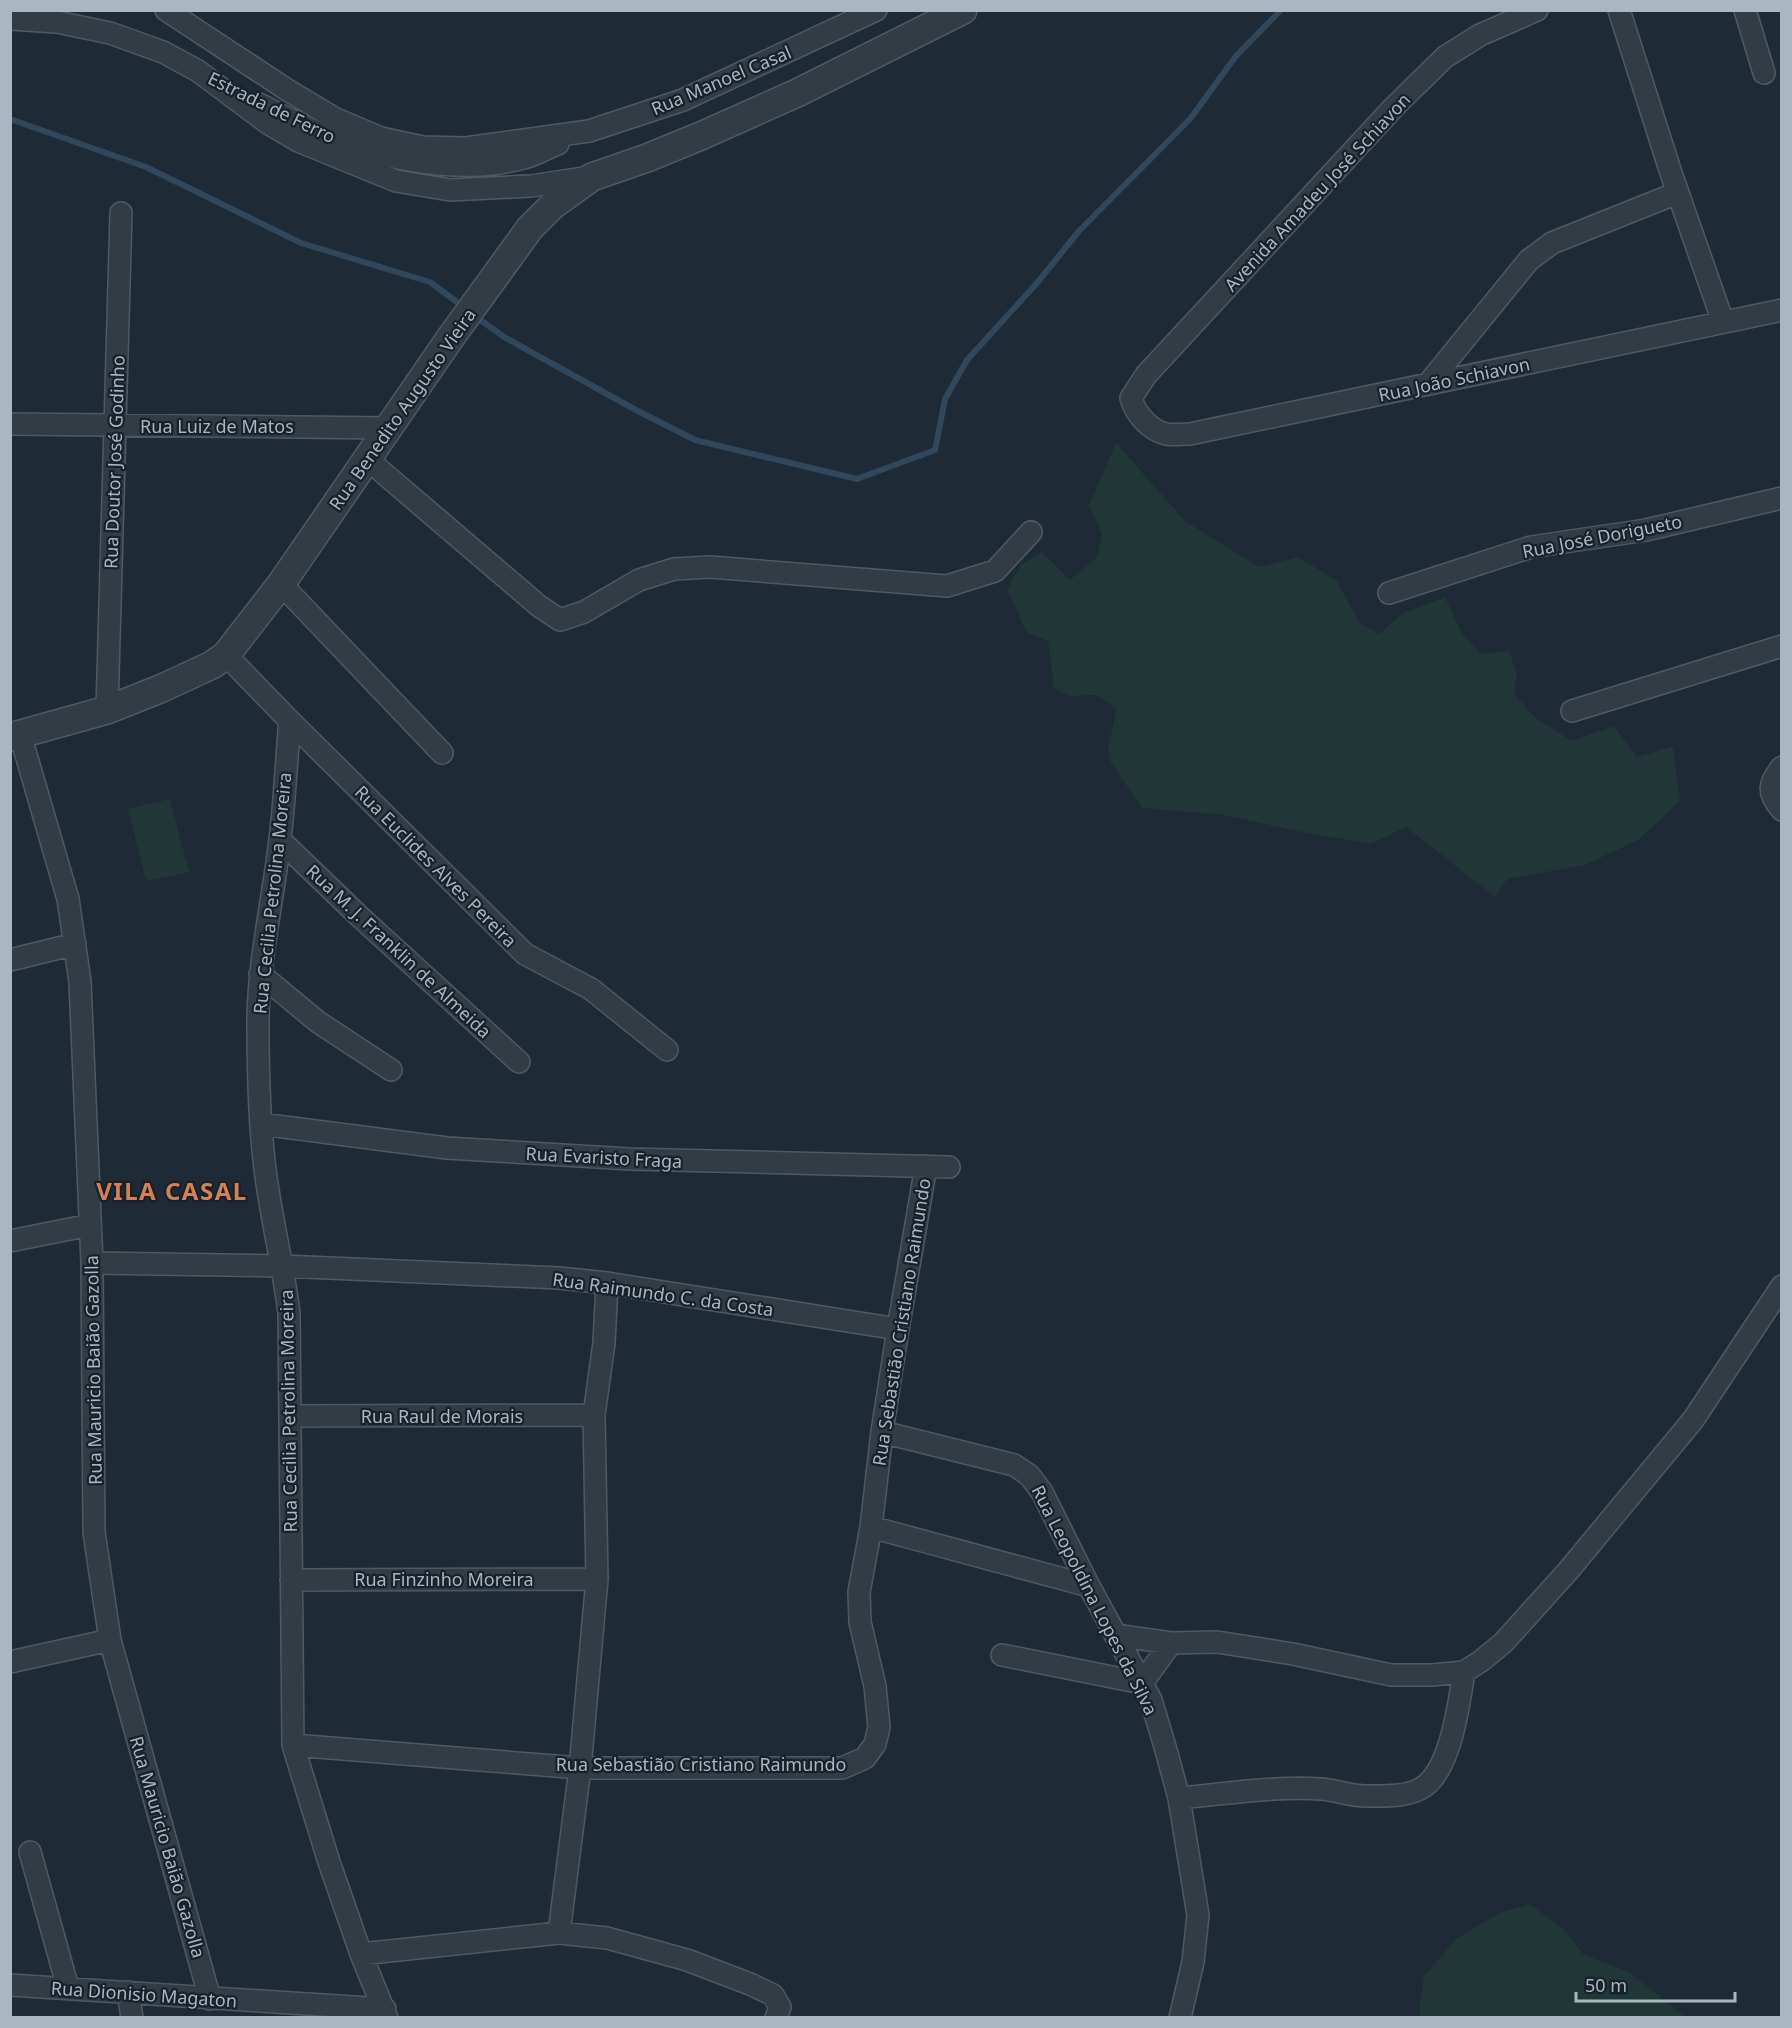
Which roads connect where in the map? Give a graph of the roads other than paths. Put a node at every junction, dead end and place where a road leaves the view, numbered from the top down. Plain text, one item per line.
1 (166, 10) edge
2 (876, 10) edge
3 (963, 10) edge
4 (1537, 10) edge
5 (1619, 10) edge
6 (1745, 10) edge
7 (10, 19) edge
8 (198, 71) junction
9 (1764, 73) dead end
10 (589, 131) junction
11 (592, 177) junction
12 (1677, 193) junction
13 (121, 213) dead end
14 (1782, 309) edge
15 (1723, 321) junction
16 (1428, 384) junction
17 (1134, 409) joint
18 (10, 424) edge
19 (116, 426) junction
20 (388, 428) junction
21 (367, 459) junction
22 (1782, 498) edge
23 (1031, 532) dead end
24 (280, 584) junction
25 (1389, 593) dead end
26 (1782, 646) edge
27 (226, 655) junction
28 (106, 710) junction
29 (1572, 711) dead end
30 (290, 721) junction
31 (15, 736) edge
32 (442, 753) dead end
33 (1782, 767) edge
34 (1782, 810) edge
35 (280, 840) junction
36 (75, 944) junction
37 (10, 960) edge
38 (260, 974) junction
39 (667, 1050) dead end
40 (519, 1062) dead end
41 (391, 1070) dead end
42 (261, 1124) junction
43 (926, 1166) junction
44 (949, 1167) dead end
45 (90, 1225) junction
46 (10, 1241) edge
47 (92, 1263) junction
48 (283, 1266) junction
49 (607, 1283) junction
50 (1782, 1286) edge
51 (898, 1329) junction
52 (594, 1415) junction
53 (290, 1416) junction
54 (882, 1432) junction
55 (871, 1527) junction
56 (597, 1578) junction
57 (291, 1580) junction
58 (1089, 1586) junction
59 (1115, 1635) junction
60 (110, 1640) junction
61 (1171, 1643) junction
62 (1002, 1655) dead end
63 (10, 1662) edge
64 (1464, 1672) junction
65 (1142, 1683) junction
66 (292, 1745) junction
67 (580, 1768) junction
68 (1179, 1798) junction
69 (30, 1851) dead end
70 (559, 1933) junction
71 (362, 1954) junction
72 (10, 1985) edge
73 (68, 1988) junction
74 (128, 1992) junction
75 (210, 1999) junction
76 (386, 2013) edge
77 (132, 2018) edge
78 (776, 2018) edge
79 (1180, 2018) edge

1 - 10 street, Rua Manoel Casal
2 - 10 street, Rua Manoel Casal
3 - 11 street, Rua Benedito Augusto Vieira
4 - 17 street, Avenida Amadeu José Schiavon
5 - 12 street
6 - 9 street
7 - 8 street
8 - 10 street, Estrada de Ferro
8 - 11 street
11 - 20 street, Rua Benedito Augusto Vieira
12 - 15 street
12 - 16 street
13 - 19 street, Rua Doutor José Godinho
14 - 15 street, Rua João Schiavon
15 - 16 street, Rua João Schiavon
16 - 17 street, Rua João Schiavon
18 - 19 street, Rua Luiz de Matos
19 - 20 street, Rua Luiz de Matos
19 - 28 street, Rua Doutor José Godinho
20 - 21 street, Rua Benedito Augusto Vieira
21 - 23 street
21 - 24 street, Rua Benedito Augusto Vieira
22 - 25 street, Rua José Dorigueto
24 - 27 street, Rua Benedito Augusto Vieira
24 - 32 street
26 - 29 street
27 - 28 street
27 - 30 street, Rua Euclides Alves Pereira
28 - 31 street
30 - 35 street, Rua Cecilia Petrolina Moreira
30 - 39 street, Rua Euclides Alves Pereira
31 - 36 street, Rua Mauricio Baião Gazolla
33 - 34 street
35 - 38 street, Rua Cecilia Petrolina Moreira
35 - 40 street, Rua M. J. Franklin de Almeida
36 - 37 street
36 - 45 street, Rua Mauricio Baião Gazolla
38 - 41 street
38 - 42 street, Rua Cecilia Petrolina Moreira
42 - 43 street, Rua Evaristo Fraga
42 - 48 street, Rua Cecilia Petrolina Moreira
43 - 44 street, Rua Evaristo Fraga
43 - 51 street, Rua Sebastião Cristiano Raimundo
45 - 46 street
45 - 47 street, Rua Mauricio Baião Gazolla
47 - 48 street, Rua Raimundo C. da Costa
47 - 60 street, Rua Mauricio Baião Gazolla
48 - 49 street, Rua Raimundo C. da Costa
48 - 53 street, Rua Cecilia Petrolina Moreira
49 - 51 street, Rua Raimundo C. da Costa
49 - 52 street
50 - 64 street
51 - 54 street, Rua Sebastião Cristiano Raimundo
52 - 53 street, Rua Raul de Morais
52 - 56 street
53 - 57 street, Rua Cecilia Petrolina Moreira
54 - 55 street, Rua Sebastião Cristiano Raimundo
54 - 58 street, Rua Leopoldina Lopes da Silva
55 - 58 street
55 - 67 street, Rua Sebastião Cristiano Raimundo
56 - 57 street, Rua Finzinho Moreira
56 - 67 street
57 - 66 street, Rua Cecilia Petrolina Moreira
58 - 59 street, Rua Leopoldina Lopes da Silva
59 - 61 street
59 - 65 street, Rua Leopoldina Lopes da Silva
60 - 63 street
60 - 75 street, Rua Mauricio Baião Gazolla
61 - 64 street
61 - 65 street
62 - 65 street
64 - 68 street
65 - 68 street, Rua Leopoldina Lopes da Silva
66 - 67 street, Rua Sebastião Cristiano Raimundo
66 - 71 street, Rua Cecilia Petrolina Moreira
67 - 70 street
68 - 79 street, Rua Leopoldina Lopes da Silva
69 - 73 street
70 - 71 street
70 - 78 street
71 - 76 street, Rua Cecilia Petrolina Moreira
72 - 73 street, Rua Dionisio Magaton
73 - 74 street, Rua Dionisio Magaton
74 - 75 street, Rua Dionisio Magaton
74 - 77 street
75 - 76 street, Rua Dionisio Magaton

